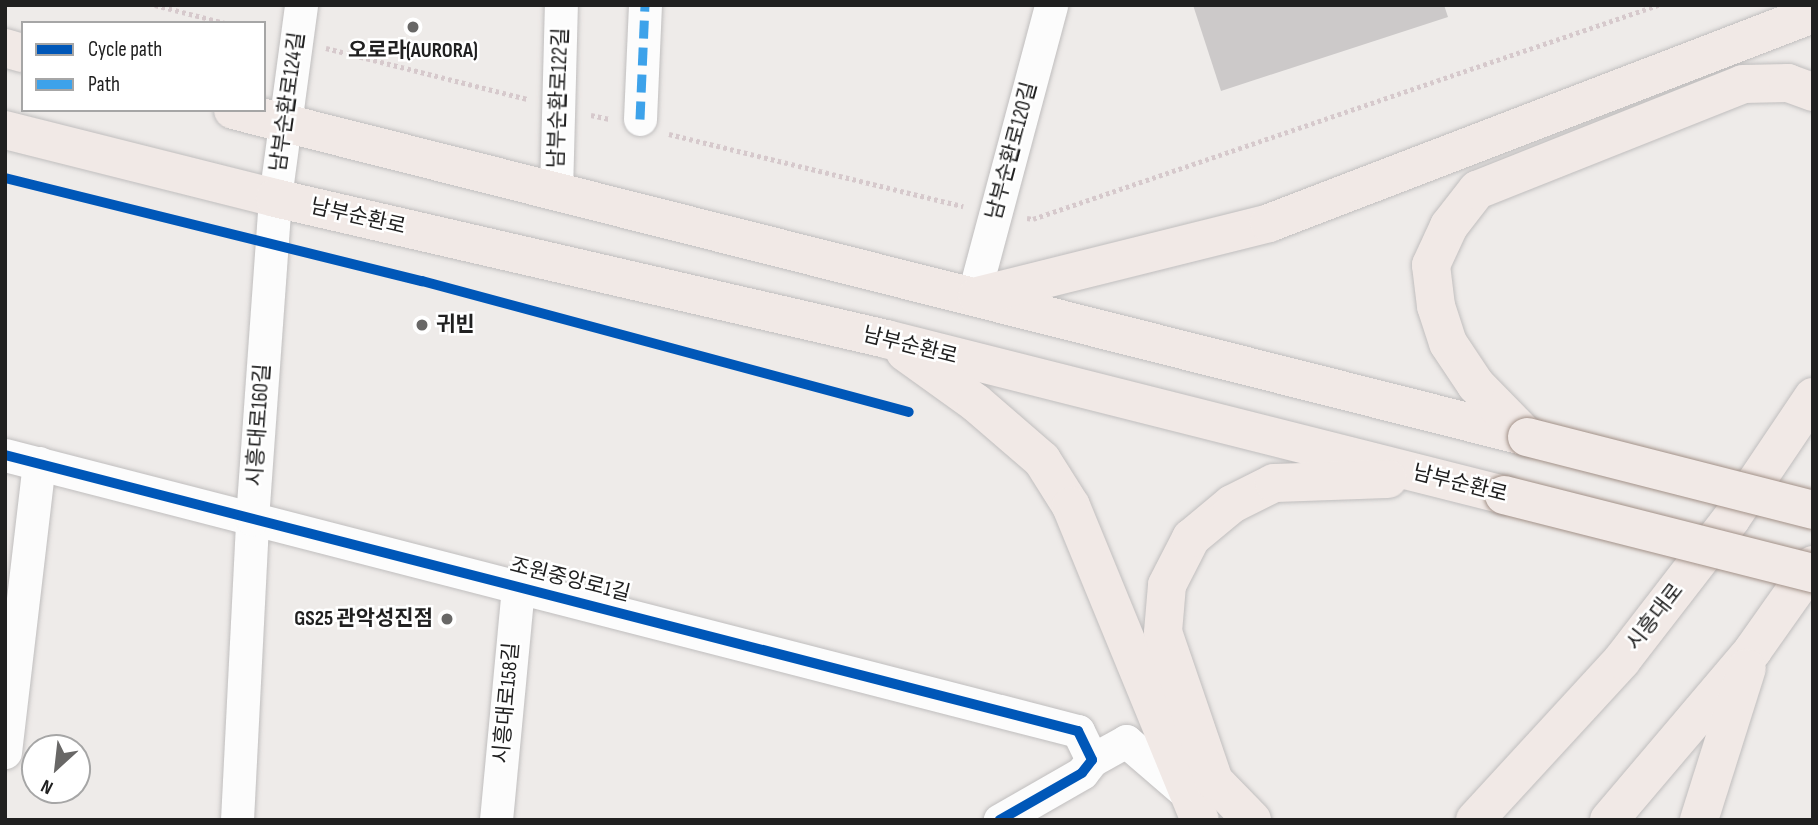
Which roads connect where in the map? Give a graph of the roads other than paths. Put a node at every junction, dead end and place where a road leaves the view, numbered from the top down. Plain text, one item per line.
1 (301, 5) edge
2 (561, 5) edge
3 (645, 5) edge
4 (1051, 5) edge
5 (1813, 14) edge
6 (1813, 92) edge
7 (240, 112) edge
8 (640, 124) road end
9 (286, 125) junction
10 (5, 130) edge
11 (556, 192) junction
12 (275, 198) junction
13 (973, 297) junction
14 (886, 339) junction
15 (1813, 397) edge
16 (1527, 437) junction
17 (5, 454) edge
18 (39, 463) junction
19 (1504, 495) junction
20 (1813, 510) edge
21 (252, 519) junction
22 (1813, 565) edge
23 (1813, 573) edge
24 (518, 586) junction
25 (1753, 650) junction
26 (5, 752) edge
27 (1087, 767) junction
28 (1196, 809) edge
29 (1041, 810) edge
30 (237, 820) edge
31 (496, 820) edge
32 (1000, 820) edge
33 (1252, 820) edge
34 (1475, 820) edge
35 (1609, 820) edge
36 (1699, 820) edge

1 - 9 street, 남부순환로124길
2 - 11 street, 남부순환로122길
3 - 8 street
4 - 13 street, 남부순환로120길
5 - 13 main road
6 - 16 main road
7 - 9 main road
9 - 11 main road
9 - 12 street, 남부순환로124길
10 - 12 main road, 남부순환로
11 - 13 main road
12 - 14 main road, 남부순환로
12 - 21 street, 시흥대로160길
13 - 16 main road
14 - 19 main road, 남부순환로
14 - 28 main road
15 - 34 main road, 시흥대로
16 - 20 main road, bridge
17 - 18 street, 조원중앙로1길
18 - 21 street, 조원중앙로1길
18 - 26 street
19 - 23 main road, 남부순환로, bridge
19 - 33 main road
21 - 24 street, 조원중앙로1길
21 - 30 street, 시흥대로160길
22 - 25 main road
24 - 27 street, 조원중앙로1길
24 - 31 street, 시흥대로158길
25 - 35 main road
25 - 36 main road
27 - 28 street
27 - 29 street
29 - 32 street

